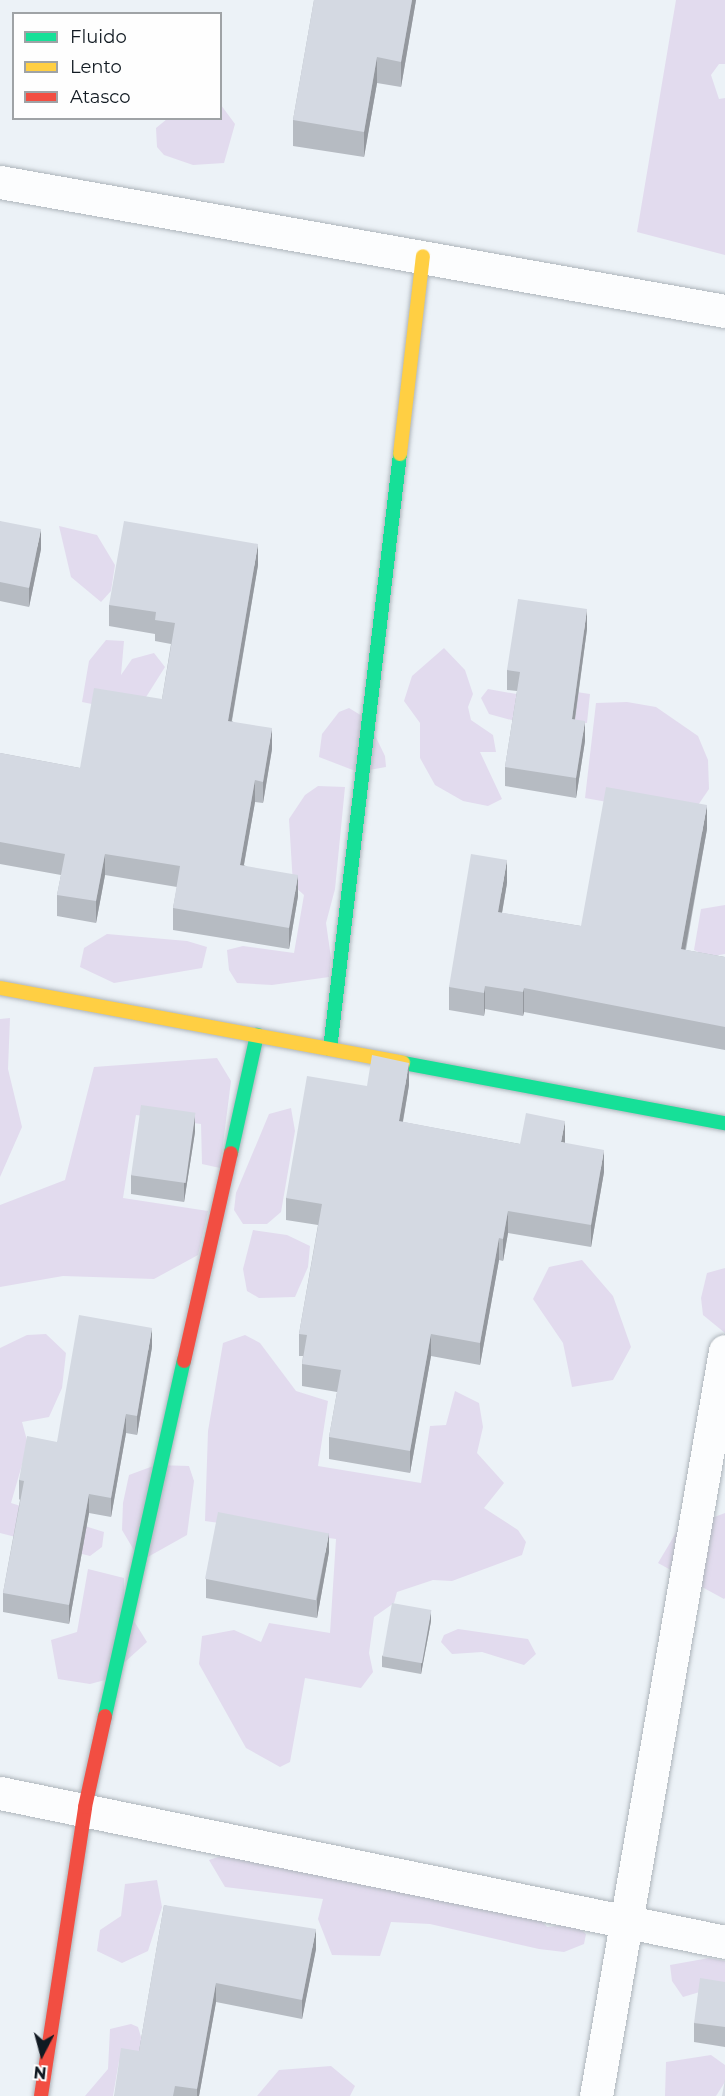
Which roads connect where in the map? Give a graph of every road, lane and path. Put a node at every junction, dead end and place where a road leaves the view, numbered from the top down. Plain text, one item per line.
1 (0, 182) edge
2 (423, 256) junction
3 (725, 311) edge
4 (0, 988) edge
5 (257, 1035) junction
6 (330, 1049) junction
7 (725, 1123) edge
8 (725, 1351) edge
9 (0, 1793) edge
10 (85, 1807) junction
11 (628, 1919) junction
12 (725, 1942) edge
13 (41, 2096) edge
14 (596, 2096) edge

1 - 2 street
2 - 3 street
2 - 6 street
4 - 5 street
5 - 6 street
5 - 10 street
6 - 7 street
8 - 11 street
9 - 10 street
10 - 11 street
10 - 13 street
11 - 12 street
11 - 14 street

